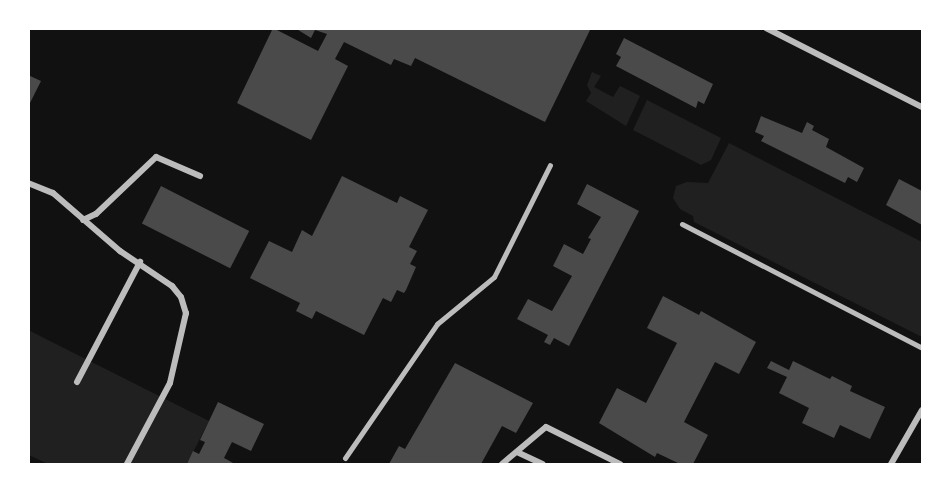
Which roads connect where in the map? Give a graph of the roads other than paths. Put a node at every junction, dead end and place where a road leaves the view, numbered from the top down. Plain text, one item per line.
1 (766, 28) edge
2 (922, 106) edge
3 (550, 165) dead end
4 (200, 176) dead end
5 (29, 184) edge
6 (83, 220) junction
7 (682, 224) dead end
8 (141, 261) junction
9 (922, 348) edge
10 (77, 382) dead end
11 (922, 410) edge
12 (519, 453) junction
13 (345, 458) dead end
14 (891, 463) edge
15 (127, 465) edge
16 (502, 465) edge
17 (543, 465) edge
18 (620, 465) edge

1 - 2 street
3 - 13 street
4 - 6 street
5 - 6 street
6 - 8 street
7 - 9 street
8 - 10 street
8 - 15 street
11 - 14 street
12 - 16 street
12 - 17 street
12 - 18 street

